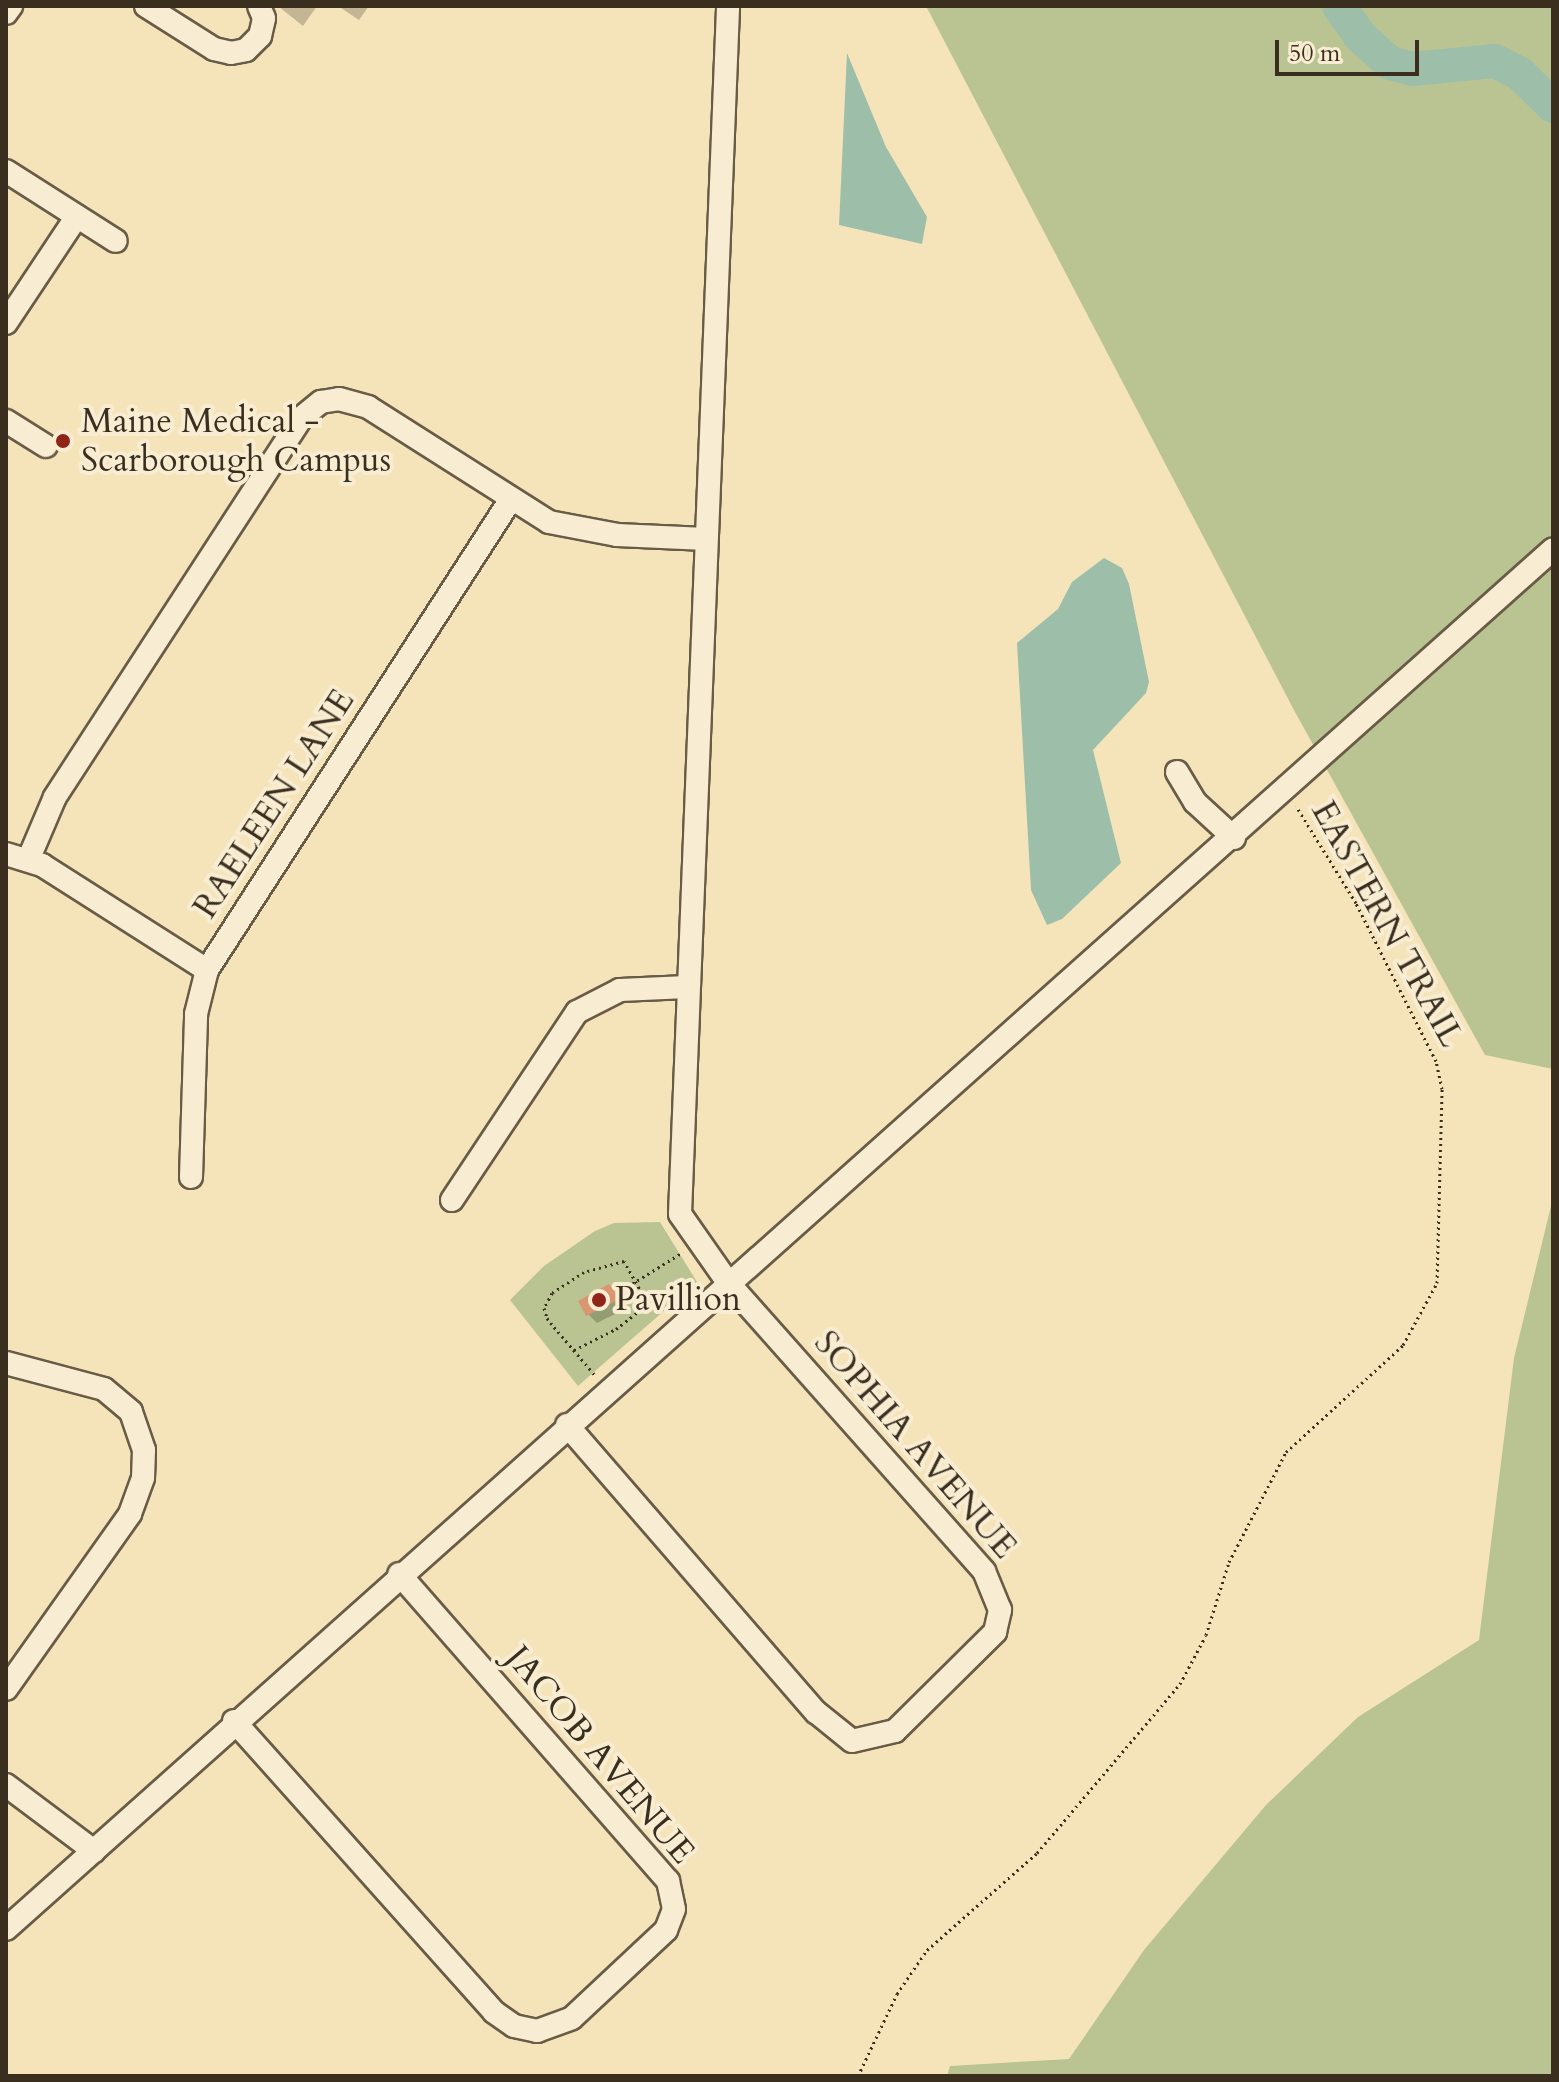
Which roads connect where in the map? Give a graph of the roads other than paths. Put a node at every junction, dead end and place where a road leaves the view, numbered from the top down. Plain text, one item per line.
1 (11, 6) edge
2 (146, 6) edge
3 (259, 6) edge
4 (728, 6) edge
5 (6, 13) edge
6 (6, 171) edge
7 (77, 216) junction
8 (116, 241) dead end
9 (6, 323) edge
10 (6, 421) edge
11 (46, 446) dead end
12 (511, 499) junction
13 (706, 539) junction
14 (1553, 549) edge
15 (1177, 772) dead end
16 (1234, 838) junction
17 (6, 854) edge
18 (29, 858) junction
19 (207, 970) junction
20 (687, 987) junction
21 (191, 1177) dead end
22 (452, 1200) dead end
23 (729, 1284) junction
24 (6, 1363) edge
25 (567, 1425) junction
26 (399, 1574) junction
27 (6, 1689) edge
28 (234, 1721) junction
29 (6, 1785) edge
30 (94, 1851) junction
31 (6, 1929) edge

1 - 5 street
2 - 3 street
4 - 13 street, SOPHIA AVENUE
6 - 7 street
7 - 8 street
7 - 9 street
10 - 11 street
12 - 13 street
12 - 18 street
12 - 19 street, RAELEEN LANE
13 - 20 street, SOPHIA AVENUE
14 - 16 street
15 - 16 street
16 - 23 street
17 - 18 street
18 - 19 street
19 - 21 street, RAELEEN LANE
20 - 22 street
20 - 23 street, SOPHIA AVENUE
23 - 25 street
23 - 25 street, SOPHIA AVENUE
24 - 27 street
25 - 26 street
26 - 28 street
26 - 28 street, JACOB AVENUE
28 - 30 street
29 - 30 street
30 - 31 street

